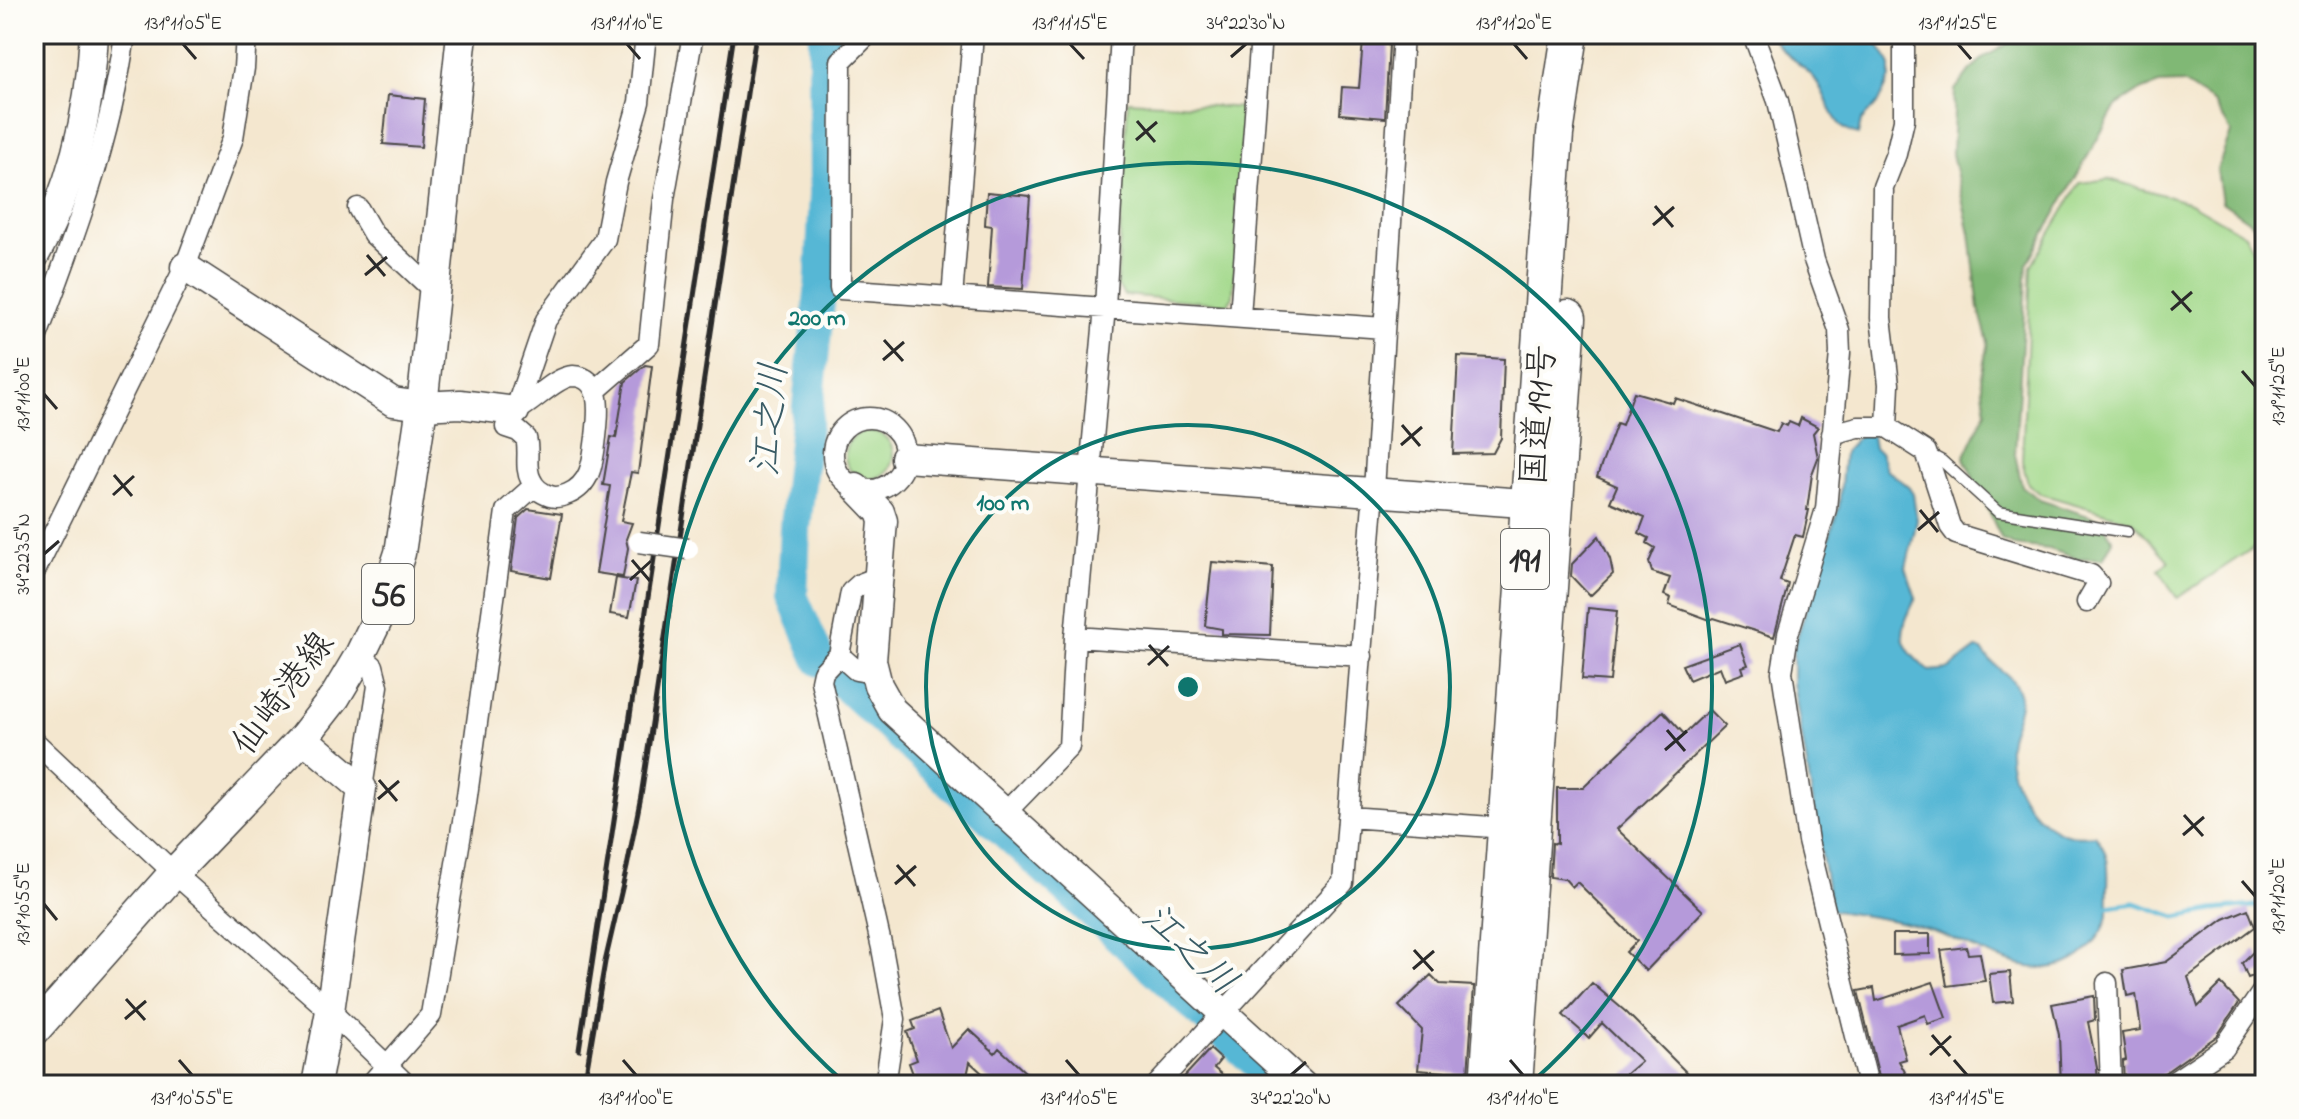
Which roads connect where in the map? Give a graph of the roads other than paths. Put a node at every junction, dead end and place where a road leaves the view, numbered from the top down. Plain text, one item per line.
1 (94, 34) edge
2 (125, 34) edge
3 (246, 34) edge
4 (462, 34) edge
5 (646, 34) edge
6 (693, 34) edge
7 (864, 34) edge
8 (973, 34) edge
9 (1121, 34) edge
10 (1261, 34) edge
11 (1403, 34) edge
12 (1753, 34) edge
13 (1904, 34) edge
14 (1575, 35) edge
15 (358, 208) dead end
16 (34, 257) edge
17 (185, 267) junction
18 (433, 290) junction
19 (952, 298) junction
20 (1105, 307) junction
21 (1240, 316) junction
22 (1384, 328) junction
23 (34, 344) edge
24 (595, 391) junction
25 (422, 406) junction
26 (511, 419) junction
27 (1887, 427) junction
28 (1832, 434) junction
29 (1926, 452) junction
30 (905, 458) junction
31 (1089, 471) junction
32 (534, 486) junction
33 (856, 487) junction
34 (1374, 490) junction
35 (1542, 504) junction
36 (2127, 532) dead end
37 (639, 542) dead end
38 (688, 549) dead end
39 (34, 573) edge
40 (878, 577) junction
41 (2087, 602) dead end
42 (1075, 637) junction
43 (360, 655) junction
44 (839, 655) junction
45 (1362, 656) junction
46 (873, 673) junction
47 (303, 738) junction
48 (34, 741) edge
49 (362, 788) junction
50 (1004, 814) junction
51 (1348, 817) junction
52 (1506, 828) junction
53 (174, 873) junction
54 (2107, 983) dead end
55 (2265, 988) edge
56 (330, 1011) junction
57 (1224, 1012) junction
58 (34, 1031) edge
59 (388, 1066) junction
60 (316, 1085) edge
61 (370, 1085) edge
62 (407, 1085) edge
63 (885, 1085) edge
64 (1157, 1085) edge
65 (1302, 1085) edge
66 (1488, 1085) edge
67 (1514, 1085) edge
68 (1868, 1085) edge
69 (2111, 1085) edge
70 (2169, 1085) edge

1 - 16 street
2 - 23 street
3 - 17 street
4 - 18 main road, 仙崎港線 / 56
5 - 26 street
6 - 24 street
7 - 19 street
8 - 19 street
9 - 20 street
10 - 21 street
11 - 22 street
12 - 28 street
13 - 27 street
14 - 35 highway, 国道191号 / 191
15 - 18 street
17 - 25 street
17 - 39 street
18 - 25 main road, 仙崎港線 / 56
19 - 20 street
20 - 21 street
20 - 31 street
21 - 22 street
22 - 34 street
24 - 26 street
24 - 32 street
25 - 26 street
25 - 43 main road, 仙崎港線 / 56
26 - 32 street
27 - 28 street
27 - 29 street
28 - 68 street
29 - 36 lane
29 - 41 street
30 - 31 street
30 - 33 street
30 - 33 street
31 - 34 street
31 - 42 street
32 - 59 street
33 - 40 street
34 - 35 street
34 - 45 street
35 - 52 highway, 国道191号 / 191
35 - 67 highway, 国道191号 / 191
37 - 38 street, bridge
40 - 44 street
40 - 46 street
42 - 45 street
42 - 50 street
43 - 47 main road, 仙崎港線 / 56
43 - 49 street
44 - 46 street
44 - 63 street
45 - 51 street
46 - 50 street
47 - 49 street
47 - 53 main road, 仙崎港線 / 56
48 - 53 street
49 - 56 street
50 - 57 street
51 - 52 street
51 - 57 street
52 - 66 highway, 国道191号 / 191
53 - 56 street
53 - 58 main road, 仙崎港線 / 56
54 - 69 street
55 - 70 street
56 - 59 street
56 - 60 street
57 - 64 street
57 - 65 street
59 - 61 street
59 - 62 street

